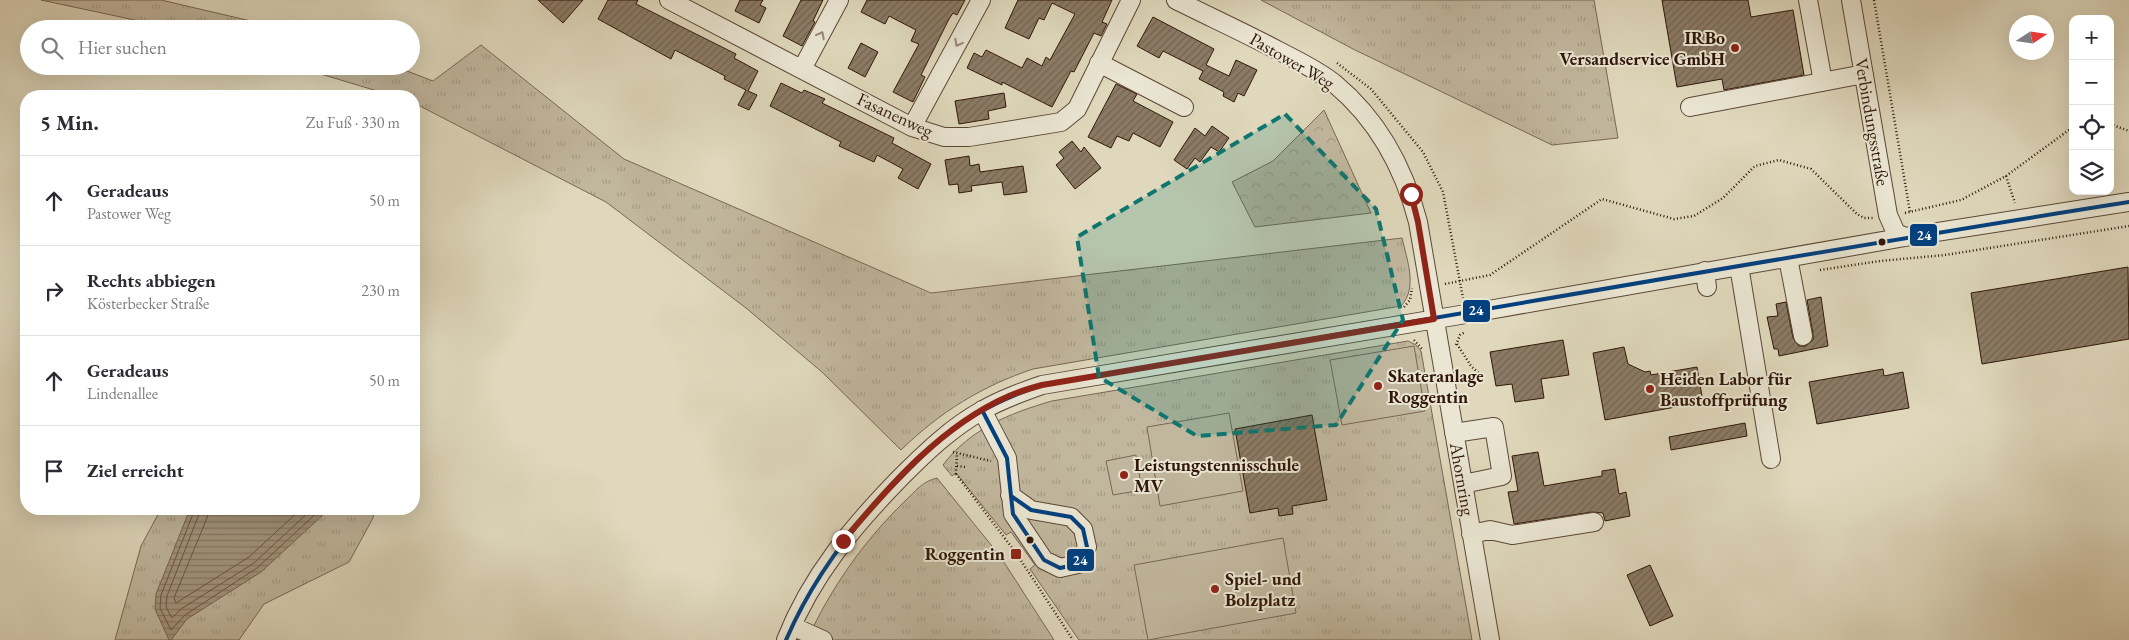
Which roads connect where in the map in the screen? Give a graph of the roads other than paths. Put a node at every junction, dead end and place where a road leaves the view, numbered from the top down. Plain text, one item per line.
1 (669, 0) edge
2 (839, 0) edge
3 (981, 0) edge
4 (1131, 0) edge
5 (1176, 0) edge
6 (1808, 0) edge
7 (1851, 0) edge
8 (695, 6) edge
9 (1099, 63) junction
10 (802, 69) junction
11 (1864, 74) junction
12 (1823, 82) junction
13 (1184, 107) dead end
14 (1690, 107) dead end
15 (912, 127) junction
16 (2129, 202) edge
17 (1905, 237) junction
18 (1739, 266) junction
19 (1789, 266) junction
20 (1434, 319) junction
21 (1803, 336) dead end
22 (982, 410) junction
23 (1454, 433) junction
24 (1771, 459) dead end
25 (1462, 484) junction
26 (1010, 496) junction
27 (1594, 522) dead end
28 (1471, 534) junction
29 (789, 633) edge
30 (823, 640) edge
31 (1490, 640) edge

1 - 8 street, Fasanenweg
10 -> 2 street
3 -> 15 street
4 - 9 street, Fasanenweg
5 - 20 street, Pastower Weg
6 - 12 street
7 - 11 street, Verbindungsstraße
8 - 10 street, Fasanenweg
9 - 13 street
9 - 15 street, Fasanenweg
10 - 15 street, Fasanenweg
11 - 12 street
11 - 17 street, Verbindungsstraße
12 - 14 street
16 - 17 street
17 - 19 street
18 - 19 street
18 - 20 street
18 - 24 street
19 - 21 street
20 - 22 street
20 - 23 street, Ahornring
22 - 26 street
22 - 29 street
23 - 25 street, Ahornring
23 - 25 street
25 - 28 street, Ahornring
26 - 26 street
27 - 28 street
28 - 31 street, Ahornring
29 - 30 street

